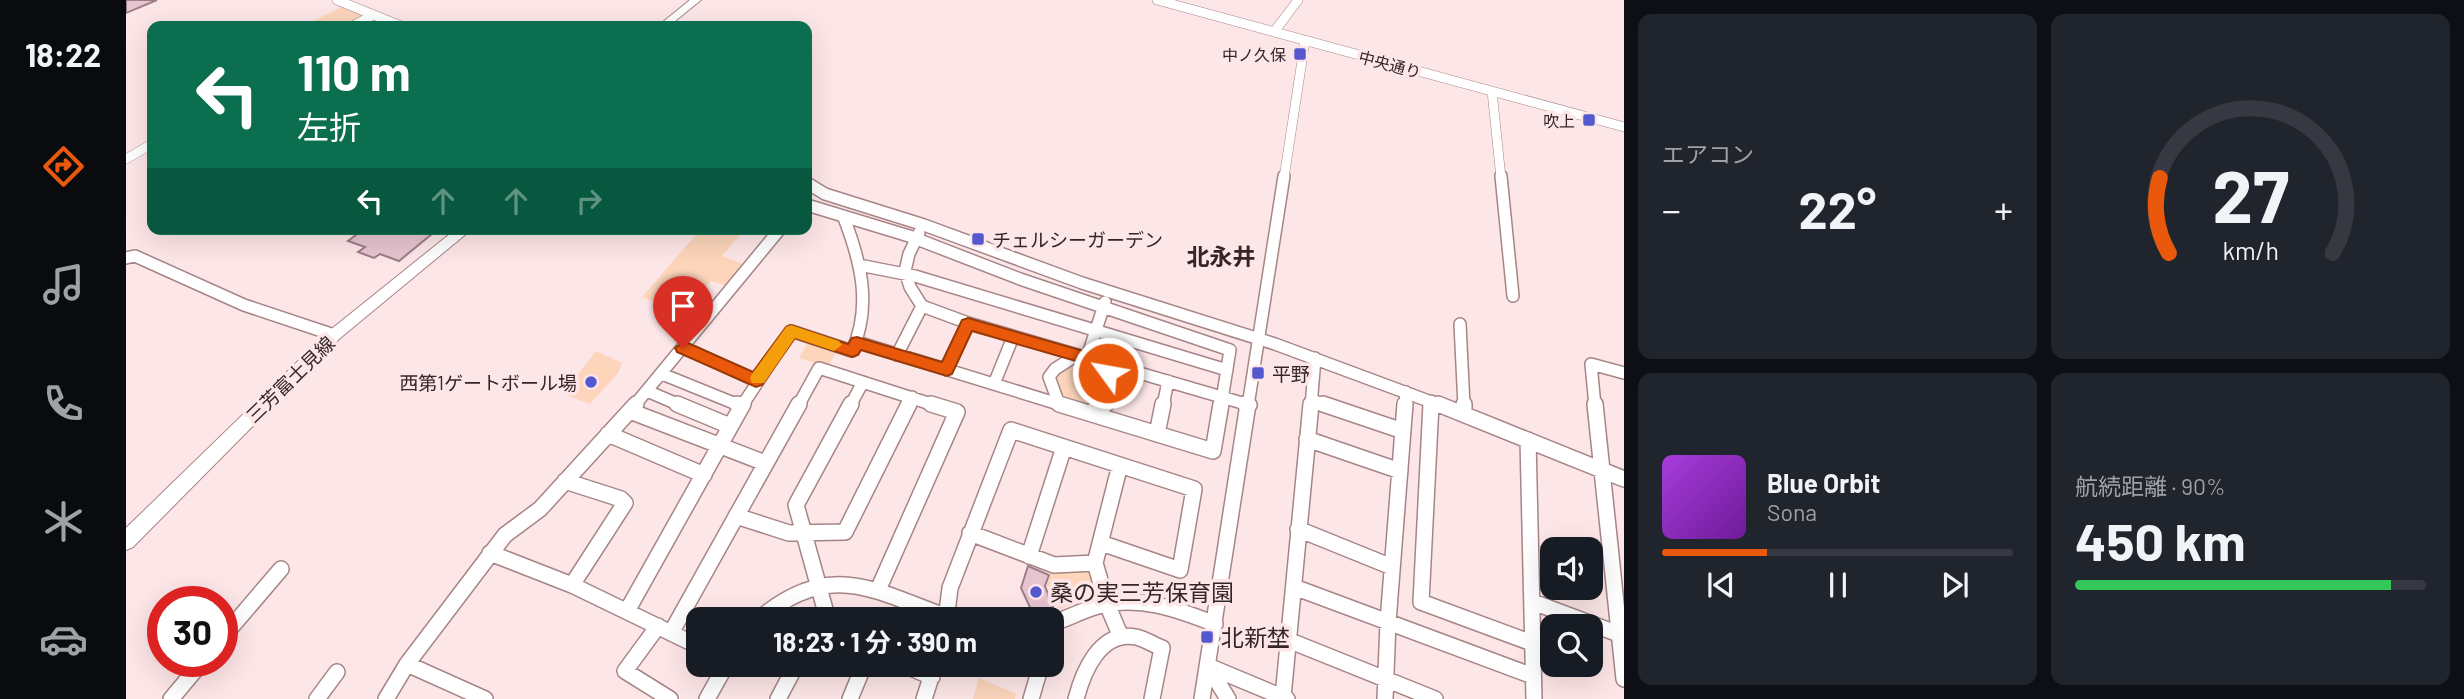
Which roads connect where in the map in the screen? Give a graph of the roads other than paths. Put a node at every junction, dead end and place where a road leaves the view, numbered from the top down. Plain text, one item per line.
1 (337, 0) edge
2 (361, 0) edge
3 (696, 0) edge
4 (1157, 0) edge
5 (1298, 0) edge
6 (349, 5) junction
7 (373, 15) junction
8 (362, 21) edge
9 (388, 21) edge
10 (669, 21) edge
11 (1274, 33) junction
12 (1305, 41) junction
13 (1492, 91) junction
14 (1624, 127) edge
15 (147, 147) edge
16 (126, 159) edge
17 (812, 186) edge
18 (819, 190) junction
19 (812, 198) edge
20 (812, 205) edge
21 (844, 218) junction
22 (924, 225) junction
23 (458, 235) edge
24 (775, 235) edge
25 (916, 239) junction
26 (126, 258) edge
27 (859, 265) junction
28 (904, 274) junction
29 (1109, 290) junction
30 (1513, 296) dead end
31 (922, 306) junction
32 (1103, 308) junction
33 (968, 324) junction
34 (1460, 324) dead end
35 (1095, 332) junction
36 (334, 335) junction
37 (1013, 337) junction
38 (1260, 339) junction
39 (857, 342) junction
40 (683, 348) junction
41 (897, 355) junction
42 (1082, 356) junction
43 (1315, 358) junction
44 (1103, 362) junction
45 (947, 370) junction
46 (1227, 370) junction
47 (662, 373) junction
48 (1624, 373) edge
49 (756, 381) junction
50 (1168, 381) junction
51 (863, 382) junction
52 (994, 384) junction
53 (647, 391) junction
54 (1406, 392) junction
55 (912, 397) junction
56 (1222, 397) junction
57 (1312, 400) junction
58 (1431, 401) junction
59 (1059, 404) junction
60 (1249, 404) junction
61 (742, 405) junction
62 (630, 411) junction
63 (1089, 413) junction
64 (1464, 414) junction
65 (730, 426) junction
66 (1403, 431) junction
67 (1157, 433) junction
68 (608, 434) junction
69 (1307, 439) junction
70 (1528, 440) junction
71 (719, 447) junction
72 (1064, 447) junction
73 (765, 463) junction
74 (1120, 465) junction
75 (1400, 471) junction
76 (1603, 471) junction
77 (704, 475) junction
78 (1624, 479) edge
79 (565, 481) junction
80 (736, 516) junction
81 (1298, 529) junction
82 (970, 533) junction
83 (804, 534) junction
84 (126, 541) edge
85 (1101, 543) junction
86 (490, 553) junction
87 (1029, 556) junction
88 (1095, 563) junction
89 (1392, 567) junction
90 (281, 569) dead end
91 (572, 585) junction
92 (818, 587) junction
93 (1294, 587) junction
94 (878, 590) junction
95 (1532, 602) junction
96 (1107, 604) junction
97 (776, 607) edge
98 (824, 607) edge
99 (920, 607) edge
100 (950, 607) edge
101 (627, 611) junction
102 (238, 619) edge
103 (1064, 619) edge
104 (1388, 622) junction
105 (1215, 624) junction
106 (665, 629) junction
107 (1622, 636) edge
108 (1121, 638) junction
109 (686, 640) edge
110 (1288, 640) junction
111 (1532, 643) junction
112 (407, 664) junction
113 (1208, 666) junction
114 (337, 672) dead end
115 (1532, 676) junction
116 (189, 677) edge
117 (719, 677) edge
118 (790, 677) edge
119 (859, 677) edge
120 (932, 677) edge
121 (1037, 677) edge
122 (1624, 679) edge
123 (1386, 680) junction
124 (1285, 698) edge
125 (171, 699) edge
126 (317, 699) edge
127 (386, 699) edge
128 (485, 699) edge
129 (670, 699) edge
130 (707, 699) edge
131 (778, 699) edge
132 (850, 699) edge
133 (924, 699) edge
134 (1031, 699) edge
135 (1076, 699) edge
136 (1152, 699) edge
137 (1202, 699) edge
138 (1228, 699) edge
139 (1385, 699) edge
140 (1435, 699) edge
141 (1534, 699) edge

1 - 6 street
2 - 6 street
3 - 10 main road
4 - 11 street, 中央通り
5 - 11 street
6 - 7 street
7 - 8 street
7 - 9 street
11 - 12 street, 中央通り
12 - 13 street, 中央通り
12 - 38 street
13 - 14 street, 中央通り
13 - 30 street
15 - 16 street
17 - 18 street
18 - 19 street
18 - 22 street
20 - 21 street
21 - 25 street
21 - 27 street
22 - 25 street
22 - 29 street
23 - 36 main road, 三芳富士見線
24 - 40 street
25 - 28 street
25 - 32 street
26 - 36 street
27 - 28 street
27 - 39 street
28 - 31 street
28 - 35 street
29 - 32 street
29 - 38 street
31 - 33 street
31 - 41 street
32 - 35 street
32 - 46 street
33 - 37 street
33 - 45 street
34 - 64 street
35 - 42 street
35 - 46 street
36 - 84 main road, 三芳富士見線
37 - 42 street
37 - 52 street
38 - 43 street
38 - 60 street
39 - 41 street
39 - 49 street
40 - 47 street
40 - 49 street
41 - 45 street
42 - 44 street
42 - 59 street
43 - 54 street
43 - 57 street
44 - 50 street
44 - 63 street
45 - 52 street
46 - 56 street
47 - 53 street
47 - 61 street
48 - 76 street
49 - 61 street
50 - 56 street
50 - 67 street
51 - 55 street
51 - 73 street
51 - 83 street
52 - 59 street
53 - 62 street
53 - 65 street
54 - 58 street
54 - 66 street
55 - 83 street
55 - 94 street
56 - 60 street
56 - 67 street
57 - 66 street
57 - 69 street
58 - 64 street
58 - 111 street
59 - 63 street
60 - 105 street
61 - 65 street
62 - 68 street
62 - 71 street
63 - 67 street
64 - 70 street
65 - 71 street
66 - 75 street
68 - 77 street
68 - 79 street
69 - 75 street
69 - 81 street
70 - 76 street
70 - 95 street
71 - 73 street
71 - 77 street
72 - 74 street
72 - 82 street
72 - 87 street
73 - 80 street
74 - 85 street
74 - 85 street
75 - 89 street
76 - 78 street
76 - 107 street
77 - 101 street
79 - 86 street
79 - 91 street
80 - 83 street
80 - 106 street
81 - 89 street
81 - 93 street
82 - 87 street
82 - 100 street
83 - 92 street
85 - 88 street
86 - 91 street
86 - 112 street
87 - 88 street
88 - 96 street
89 - 104 street
90 - 102 street
91 - 101 street
92 - 94 street
92 - 97 street
92 - 98 street
93 - 104 street
93 - 110 street
94 - 99 street
95 - 107 street
95 - 111 street
96 - 103 street
96 - 105 street
96 - 108 street
101 - 106 street
104 - 115 street
104 - 123 street
105 - 113 street
106 - 109 street
106 - 129 street
107 - 122 street
108 - 135 street
108 - 136 street
110 - 123 street
110 - 124 street
111 - 115 street
112 - 127 street
112 - 128 street
113 - 124 street
113 - 137 street
113 - 138 street
114 - 126 street
115 - 141 street
116 - 125 street
117 - 130 street
118 - 131 street
119 - 132 street
120 - 133 street
121 - 134 street
123 - 139 street
123 - 140 street

